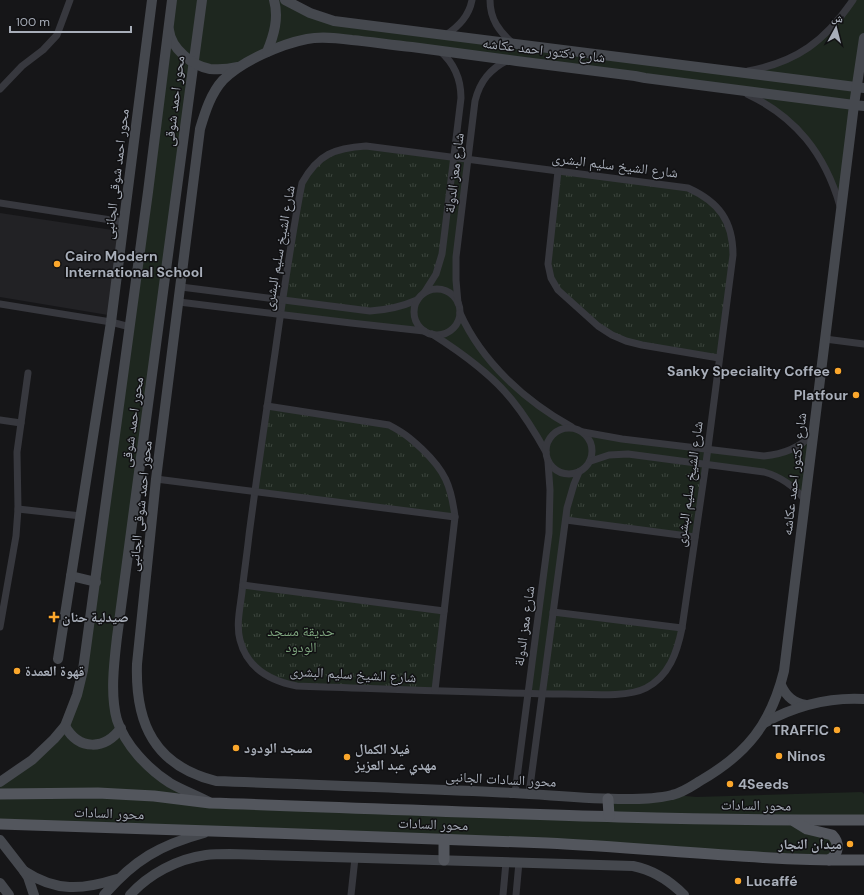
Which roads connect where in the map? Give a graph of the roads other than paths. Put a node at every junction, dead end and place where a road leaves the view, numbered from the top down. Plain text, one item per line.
1 (70, 0) edge
2 (152, 0) edge
3 (202, 0) edge
4 (274, 0) edge
5 (285, 0) edge
6 (472, 0) edge
7 (490, 0) edge
8 (853, 0) edge
9 (172, 3) edge
10 (363, 25) junction
11 (169, 26) junction
12 (446, 35) junction
13 (864, 38) edge
14 (361, 41) junction
15 (514, 44) junction
16 (440, 51) junction
17 (267, 52) junction
18 (508, 60) junction
19 (648, 61) junction
20 (193, 62) junction
21 (240, 68) junction
22 (742, 72) junction
23 (645, 78) junction
24 (860, 88) edge
25 (0, 89) edge
26 (739, 90) junction
27 (859, 106) edge
28 (454, 157) junction
29 (468, 159) junction
30 (558, 171) junction
31 (0, 203) edge
32 (841, 211) junction
33 (124, 222) junction
34 (181, 287) junction
35 (424, 293) junction
36 (282, 300) junction
37 (417, 300) junction
38 (179, 302) junction
39 (458, 303) junction
40 (0, 304) edge
41 (460, 312) junction
42 (280, 314) junction
43 (111, 322) junction
44 (130, 327) junction
45 (424, 331) junction
46 (432, 334) junction
47 (825, 339) junction
48 (864, 344) edge
49 (720, 358) junction
50 (28, 373) dead end
51 (267, 406) junction
52 (0, 420) edge
53 (21, 423) junction
54 (572, 427) junction
55 (583, 432) junction
56 (813, 434) junction
57 (708, 449) junction
58 (546, 452) junction
59 (590, 461) junction
60 (548, 462) junction
61 (706, 463) junction
62 (579, 472) junction
63 (156, 479) junction
64 (255, 492) junction
65 (805, 500) junction
66 (18, 509) junction
67 (80, 516) junction
68 (455, 517) junction
69 (566, 520) junction
70 (695, 537) junction
71 (71, 576) junction
72 (96, 582) junction
73 (243, 585) junction
74 (444, 611) junction
75 (553, 612) junction
76 (0, 627) edge
77 (682, 628) junction
78 (58, 659) dead end
79 (781, 685) junction
80 (435, 690) junction
81 (528, 693) junction
82 (542, 693) junction
83 (864, 699) edge
84 (807, 705) junction
85 (764, 723) junction
86 (65, 726) junction
87 (121, 728) junction
88 (152, 740) joint
89 (0, 782) edge
90 (515, 793) junction
91 (0, 794) edge
92 (529, 794) junction
93 (608, 799) junction
94 (210, 803) junction
95 (609, 816) junction
96 (793, 820) junction
97 (864, 820) edge
98 (0, 824) edge
99 (208, 832) junction
100 (0, 840) edge
101 (444, 840) junction
102 (355, 858) junction
103 (444, 860) junction
104 (830, 860) junction
105 (864, 860) edge
106 (506, 862) junction
107 (519, 862) junction
108 (24, 871) junction
109 (118, 878) junction
110 (0, 883) edge
111 (9, 895) edge
112 (34, 895) edge
113 (104, 895) edge
114 (130, 895) edge
115 (351, 895) edge
116 (502, 895) edge
117 (516, 895) edge
118 (684, 895) edge

1 - 25 street
2 - 33 street, محور احمد شوقى الجانبى
3 - 20 street, محور احمد شوقى
4 - 17 street
5 - 10 street, شارع دكتور احمد عكاشه
6 - 12 street
7 - 15 street
8 - 22 street
9 - 11 street, محور احمد شوقى
10 - 12 street, شارع دكتور احمد عكاشه
10 - 14 street
11 - 20 street
11 - 44 street, محور احمد شوقى
12 - 15 street, شارع دكتور احمد عكاشه
13 - 24 street, شارع دكتور احمد عكاشه
14 - 16 street, شارع دكتور احمد عكاشه
14 - 17 street, شارع دكتور احمد عكاشه
15 - 19 street, شارع دكتور احمد عكاشه
16 - 18 street, شارع دكتور احمد عكاشه
16 - 28 street, شارع معز الدولة
17 - 21 street, شارع دكتور احمد عكاشه
18 - 23 street, شارع دكتور احمد عكاشه
18 - 29 street, شارع معز الدولة
19 - 22 street, شارع دكتور احمد عكاشه
19 - 23 street
20 - 21 street
20 - 87 street, محور احمد شوقى
21 - 34 street, محور احمد شوقى الجانبى
22 - 24 street, شارع دكتور احمد عكاشه
23 - 26 street, شارع دكتور احمد عكاشه
24 - 27 street, شارع دكتور احمد عكاشه
26 - 27 street, شارع دكتور احمد عكاشه
26 - 32 street
27 - 32 street, شارع دكتور احمد عكاشه
28 - 29 street, شارع الشيخ سليم البشرى
28 - 35 street, شارع معز الدولة
28 - 36 street, شارع الشيخ سليم البشرى
29 - 30 street, شارع الشيخ سليم البشرى
29 - 39 street, شارع معز الدولة
30 - 49 street
30 - 49 street, شارع الشيخ سليم البشرى
31 - 33 street
32 - 47 street, شارع دكتور احمد عكاشه
33 - 43 street, محور احمد شوقى الجانبى
34 - 36 street
34 - 38 street, محور احمد شوقى الجانبى
35 - 37 street
35 - 39 street
36 - 37 street
36 - 42 street, شارع الشيخ سليم البشرى
37 - 45 street
38 - 42 street
38 - 63 street, محور احمد شوقى الجانبى
39 - 41 street
40 - 43 street
41 - 46 street
41 - 54 street
42 - 45 street
42 - 51 street, شارع الشيخ سليم البشرى
43 - 44 street
43 - 67 street, محور احمد شوقى الجانبى
44 - 72 street, محور احمد شوقى
45 - 46 street
46 - 58 street
47 - 48 street
47 - 56 street, شارع دكتور احمد عكاشه
49 - 57 street, شارع الشيخ سليم البشرى
50 - 53 street
51 - 64 street, شارع الشيخ سليم البشرى
51 - 68 street
52 - 53 street
53 - 66 street
54 - 55 street
54 - 58 street
55 - 57 street
55 - 59 street
56 - 57 street
56 - 65 street, شارع دكتور احمد عكاشه
57 - 61 street, شارع الشيخ سليم البشرى
58 - 60 street
59 - 61 street
59 - 62 street
60 - 62 street
60 - 81 street, شارع معز الدولة
61 - 65 street
61 - 70 street, شارع الشيخ سليم البشرى
62 - 69 street, شارع معز الدولة
63 - 64 street
63 - 88 street, محور احمد شوقى الجانبى
64 - 68 street
64 - 73 street, شارع الشيخ سليم البشرى
65 - 79 street, شارع دكتور احمد عكاشه
66 - 67 street
66 - 76 street
67 - 71 street, محور احمد شوقى الجانبى
68 - 74 street
69 - 70 street
69 - 75 street, شارع معز الدولة
70 - 77 street, شارع الشيخ سليم البشرى
71 - 72 street
71 - 78 street, محور احمد شوقى الجانبى
72 - 86 street, محور احمد شوقى
73 - 74 street
73 - 80 street, شارع الشيخ سليم البشرى
74 - 80 street
75 - 77 street
75 - 82 street, شارع معز الدولة
77 - 82 street, شارع الشيخ سليم البشرى
79 - 84 street
79 - 85 street, شارع دكتور احمد عكاشه
80 - 81 street, شارع الشيخ سليم البشرى
81 - 82 street, شارع الشيخ سليم البشرى
81 - 90 street, شارع معز الدولة
82 - 92 street, شارع معز الدولة
83 - 84 street
84 - 85 street
85 - 93 street, محور السادات الجانبى
86 - 87 street
86 - 89 street, محور احمد شوقى
87 - 94 street, محور احمد شوقى
88 - 90 street, محور السادات الجانبى
90 - 92 street, محور السادات الجانبى
91 - 94 main road, محور السادات
92 - 93 street, محور السادات الجانبى
93 - 95 main road
94 - 95 main road, محور السادات
95 - 96 main road, محور السادات
96 - 97 main road, محور السادات
96 - 104 main road
98 - 99 main road, محور السادات
99 - 101 main road, محور السادات
99 - 109 street
100 - 108 street
101 - 103 main road
101 - 104 main road, محور السادات
102 - 103 street
102 - 114 street
102 - 115 street
103 - 106 street
104 - 105 main road, محور السادات
106 - 107 street
106 - 116 street
107 - 117 street
107 - 118 street
108 - 109 street
108 - 112 street
109 - 113 street
110 - 111 street

